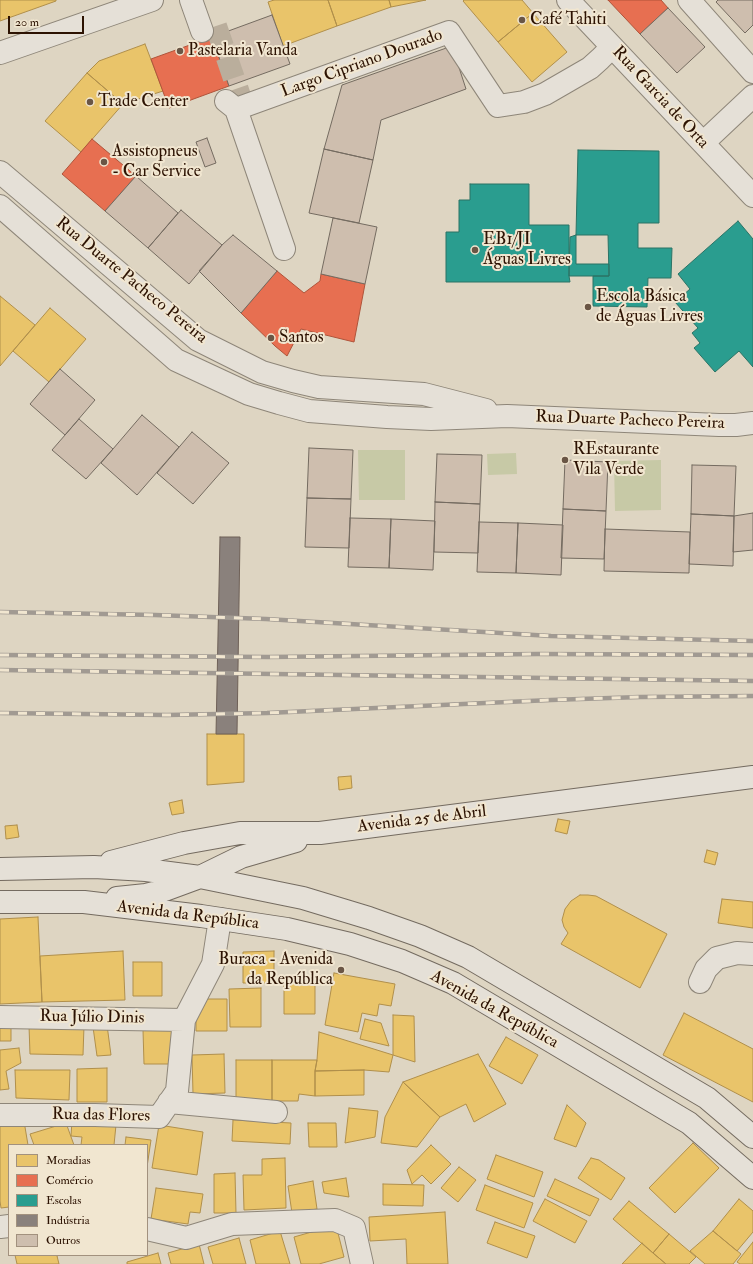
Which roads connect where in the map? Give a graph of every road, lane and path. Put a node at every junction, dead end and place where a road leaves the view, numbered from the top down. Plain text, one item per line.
1 (152, 0) edge
2 (191, 0) edge
3 (207, 0) edge
4 (689, 0) edge
5 (571, 1) edge
6 (100, 9) edge
7 (612, 47) junction
8 (4, 55) edge
9 (753, 72) edge
10 (753, 96) edge
11 (703, 143) junction
12 (0, 172) edge
13 (753, 196) edge
14 (0, 206) edge
15 (284, 249) dead end
16 (507, 416) junction
17 (753, 423) edge
18 (753, 777) edge
19 (320, 833) junction
20 (94, 867) junction
21 (0, 869) edge
22 (200, 877) junction
23 (0, 902) edge
24 (84, 902) junction
25 (220, 919) junction
26 (753, 954) edge
27 (700, 982) dead end
28 (0, 1017) edge
29 (184, 1020) junction
30 (169, 1102) junction
31 (276, 1112) dead end
32 (0, 1115) edge
33 (753, 1137) edge
34 (753, 1178) edge
35 (148, 1229) edge
36 (362, 1264) edge

1 - 6 street
2 - 3 street
4 - 9 street
5 - 7 street, Rua Garcia de Orta
6 - 8 street
7 - 11 street, Rua Garcia de Orta
7 - 15 street, Largo Cipriano Dourado
10 - 11 street
11 - 13 street, Rua Garcia de Orta
12 - 16 street, Rua Duarte Pacheco Pereira
14 - 16 street, Rua Duarte Pacheco Pereira
16 - 17 street, Rua Duarte Pacheco Pereira
18 - 19 street, Avenida 25 de Abril
19 - 20 street, Avenida 25 de Abril
19 - 22 street
20 - 21 street
20 - 22 street, Avenida da República
22 - 24 street
22 - 33 street, Avenida da República
23 - 24 street
24 - 25 street, Avenida da República
25 - 29 street, Rua das Flores
25 - 34 street, Avenida da República
26 - 27 street
28 - 29 street, Rua Júlio Dinis
29 - 30 street, Rua das Flores
30 - 31 street
30 - 32 street, Rua das Flores
35 - 36 street

